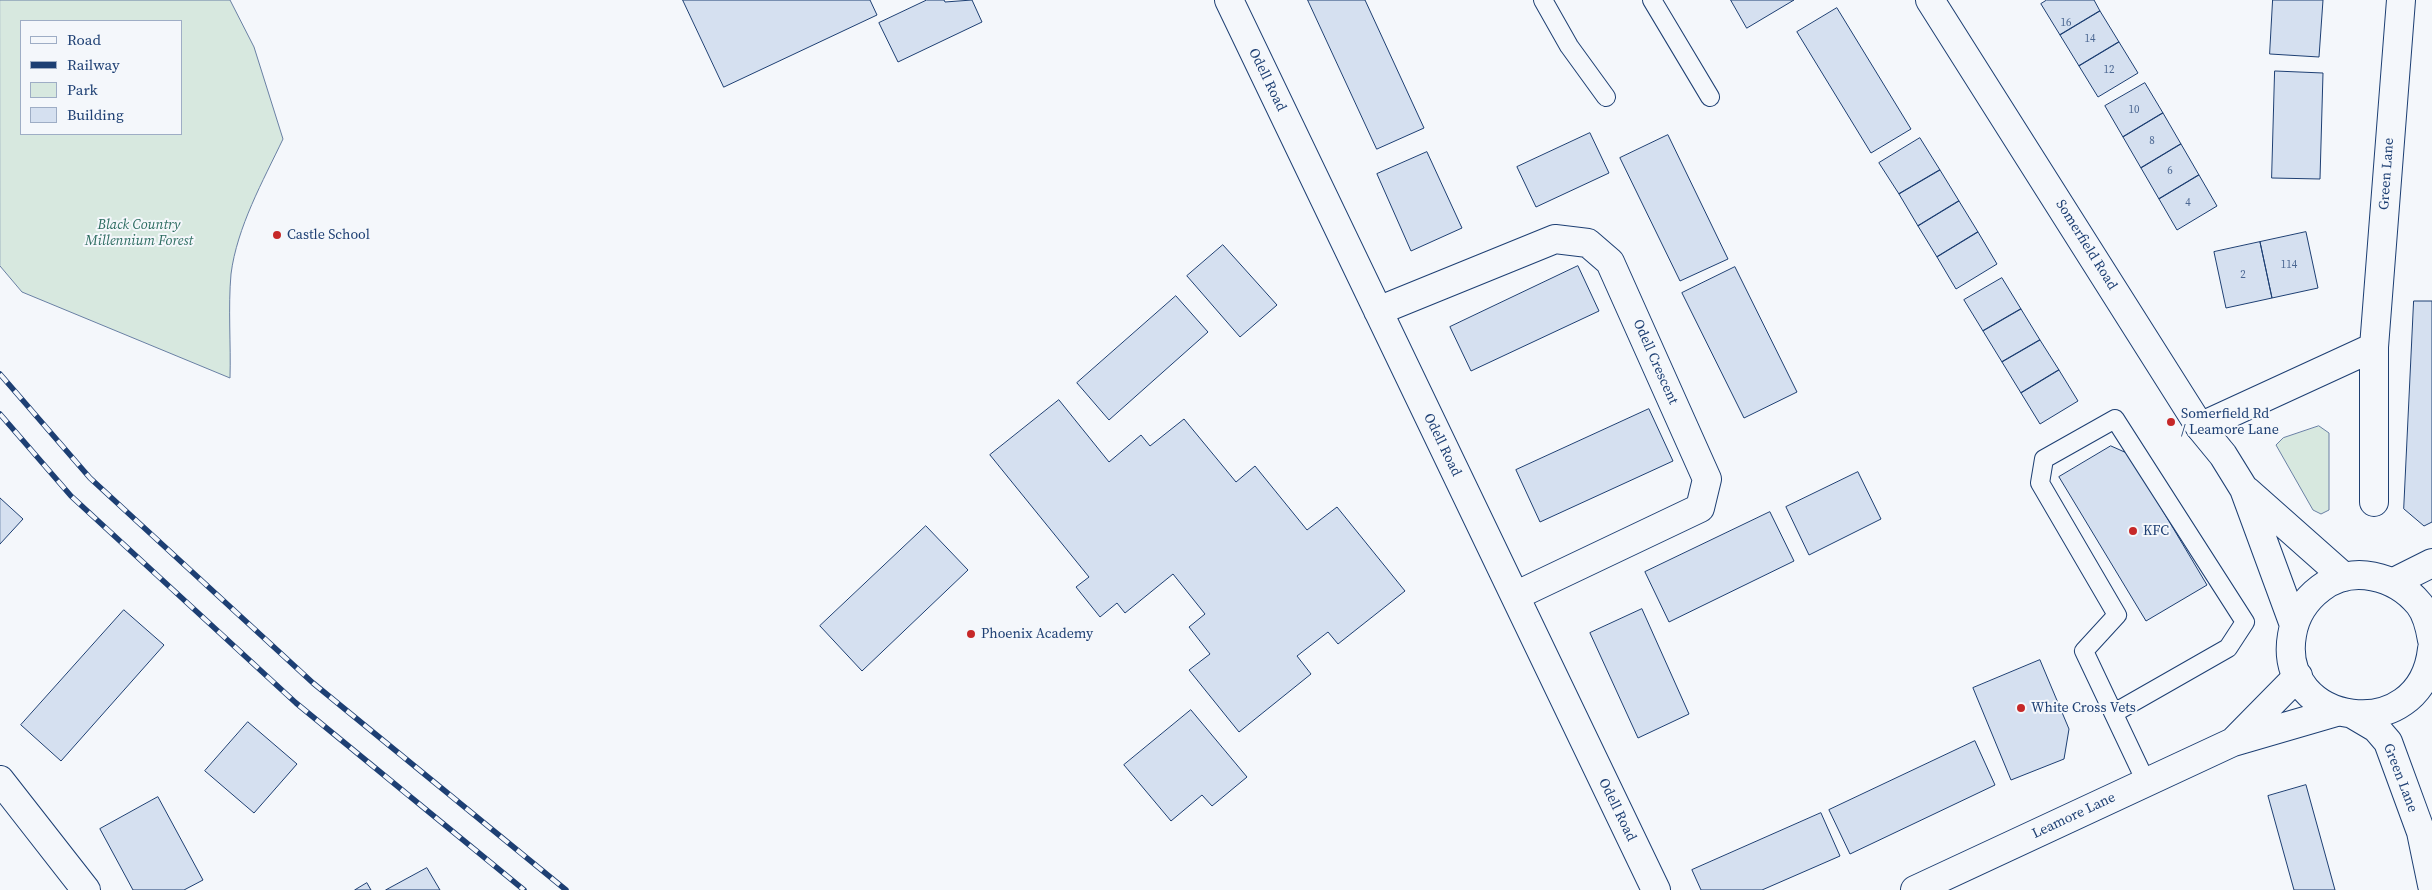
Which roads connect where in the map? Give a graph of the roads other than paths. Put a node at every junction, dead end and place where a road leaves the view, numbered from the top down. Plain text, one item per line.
1 (1228, 0) edge
2 (1543, 0) edge
3 (1652, 0) edge
4 (1930, 0) edge
5 (2401, 0) edge
6 (1710, 97) dead end
7 (1606, 98) dead end
8 (1378, 311) junction
9 (2374, 348) junction
10 (2200, 427) junction
11 (2244, 489) junction
12 (2374, 502) dead end
13 (2432, 563) edge
14 (2344, 577) junction
15 (2394, 582) junction
16 (1515, 596) junction
17 (2294, 625) junction
18 (2431, 644) edge
19 (2298, 676) junction
20 (2114, 713) junction
21 (2345, 713) junction
22 (2233, 742) junction
23 (0, 780) edge
24 (2146, 782) junction
25 (2432, 885) edge
26 (86, 890) edge
27 (1656, 890) edge
28 (1915, 890) edge

1 - 8 main road, Odell Road
2 - 7 lane
3 - 6 lane
4 - 10 main road, Somerfield Road
5 - 9 main road, Green Lane
8 - 16 main road, Odell Road
8 - 16 main road, Odell Crescent
9 - 10 main road
9 - 12 main road, Green Lane
10 - 11 main road, Somerfield Road
11 - 14 main road, Somerfield Road
11 - 17 main road, Somerfield Road
13 - 15 main road
14 - 15 main road
14 - 17 main road
15 - 18 main road
16 - 27 main road, Odell Road
17 - 19 main road
18 - 21 main road
19 - 21 main road
19 - 22 main road, Leamore Lane
20 - 20 lane
20 - 24 lane
21 - 22 main road, Leamore Lane
21 - 25 main road, Green Lane
22 - 24 main road, Leamore Lane
23 - 26 main road
24 - 28 main road, Leamore Lane

